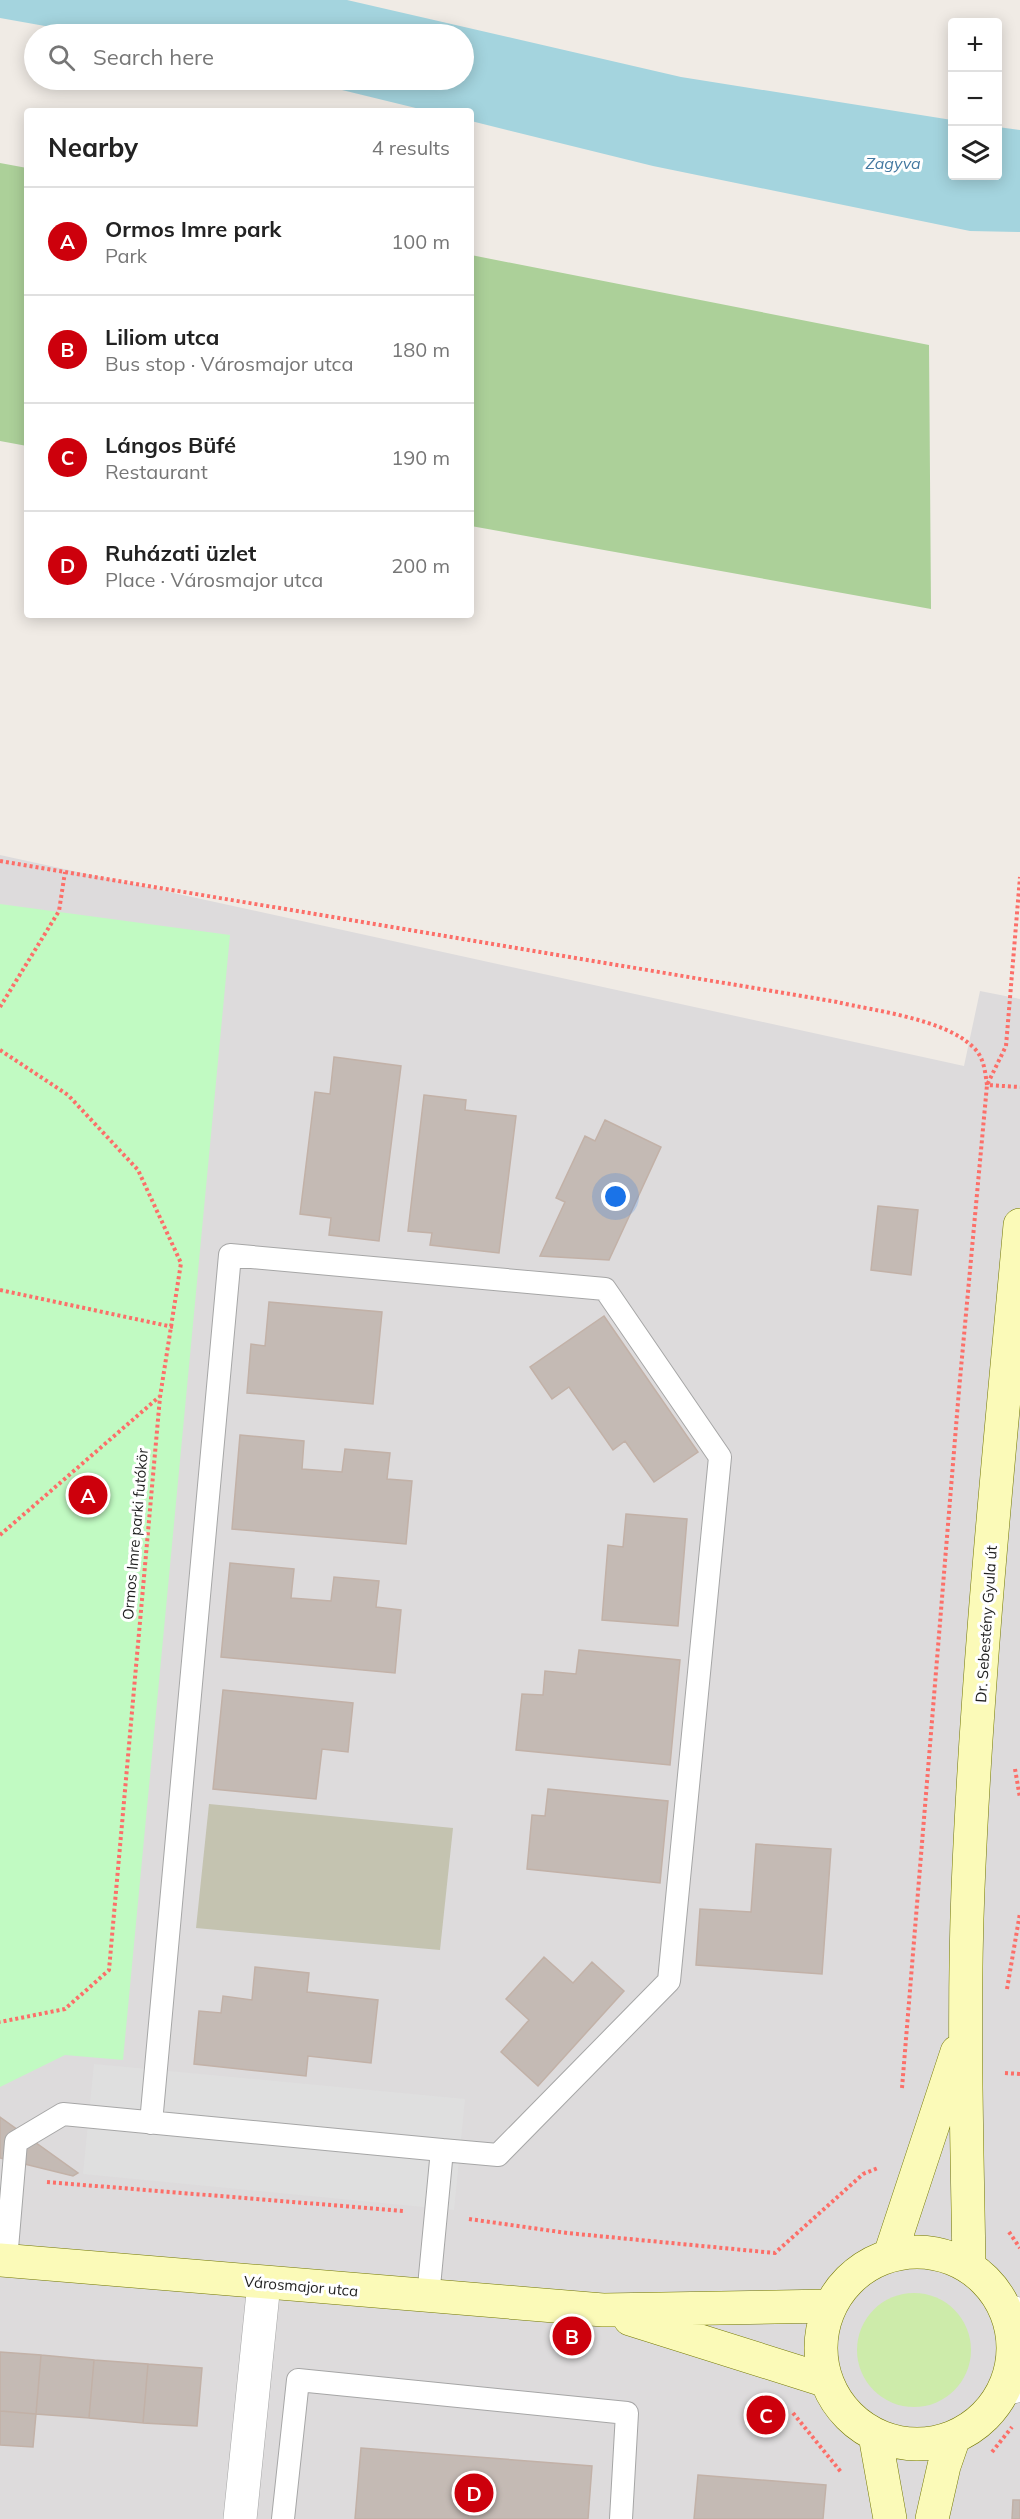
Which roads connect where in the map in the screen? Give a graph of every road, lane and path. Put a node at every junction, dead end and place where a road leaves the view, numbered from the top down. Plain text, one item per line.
1 (0, 861) edge
2 (65, 872) junction
3 (1020, 877) edge
4 (0, 1007) edge
5 (0, 1050) edge
6 (987, 1085) junction
7 (1020, 1087) edge
8 (1020, 1225) edge
9 (0, 1290) edge
10 (173, 1326) junction
11 (160, 1397) junction
12 (0, 1535) edge
13 (0, 2022) edge
14 (965, 2025) junction
15 (902, 2090) dead end
16 (151, 2122) junction
17 (442, 2150) junction
18 (887, 2164) dead end
19 (12, 2180) junction
20 (435, 2214) junction
21 (890, 2255) junction
22 (3, 2260) edge
23 (969, 2266) junction
24 (264, 2283) junction
25 (428, 2297) junction
26 (830, 2306) junction
27 (603, 2310) junction
28 (1013, 2313) edge
29 (827, 2382) junction
30 (1012, 2387) edge
31 (789, 2408) dead end
32 (875, 2435) junction
33 (954, 2437) junction
34 (845, 2482) dead end
35 (240, 2519) edge
36 (283, 2519) edge
37 (621, 2519) edge
38 (890, 2519) edge
39 (932, 2519) edge

1 - 2 path
2 - 4 path
2 - 6 path
3 - 6 path
5 - 10 path, Ormos Imre parki futókör
6 - 7 path
6 - 15 path
8 - 14 street, Dr. Sebestény Gyula út
9 - 10 path
10 - 11 path, Ormos Imre parki futókör
11 - 12 path
11 - 13 path, Ormos Imre parki futókör
14 - 21 street
14 - 23 street
16 - 17 lane
16 - 17 lane
16 - 19 lane
17 - 20 lane
18 - 20 path
19 - 20 path
19 - 22 lane
20 - 25 lane
21 - 23 street
21 - 26 street
22 - 24 street, Városmajor utca
23 - 28 street
24 - 25 street, Városmajor utca
24 - 35 street
25 - 27 street, Városmajor utca
26 - 27 street
26 - 29 street
27 - 29 street
28 - 30 street
29 - 32 street
30 - 33 street
31 - 34 path
32 - 33 street
32 - 38 street
33 - 39 street
36 - 37 lane

